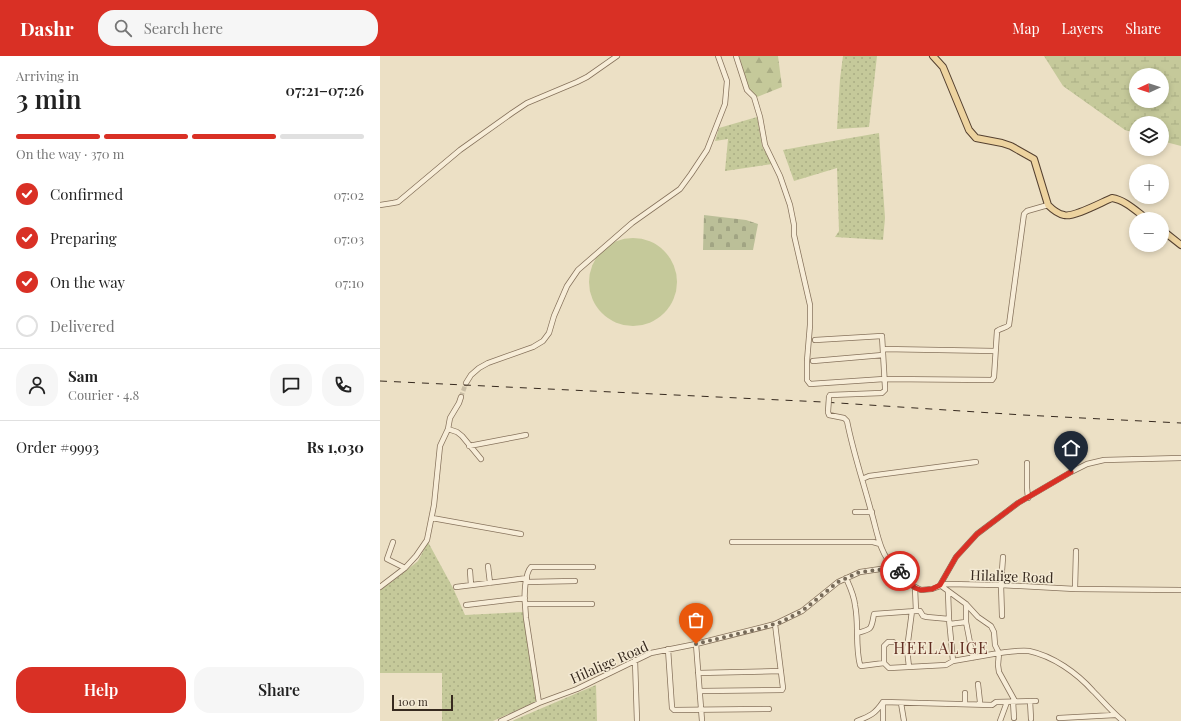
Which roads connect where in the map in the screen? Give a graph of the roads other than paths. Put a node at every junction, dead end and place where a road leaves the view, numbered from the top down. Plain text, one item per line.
1 (617, 56) edge
2 (718, 56) edge
3 (736, 56) edge
4 (933, 56) edge
5 (380, 205) edge
6 (1048, 205) junction
7 (1138, 212) edge
8 (1169, 236) edge
9 (1181, 246) edge
10 (815, 340) dead end
11 (995, 351) junction
12 (883, 352) junction
13 (813, 361) dead end
14 (884, 379) junction
15 (466, 383) tunnel mouth
16 (462, 396) tunnel mouth
17 (448, 429) junction
18 (526, 435) dead end
19 (469, 446) junction
20 (1181, 458) edge
21 (481, 459) dead end
22 (976, 462) dead end
23 (1027, 462) dead end
24 (862, 479) junction
25 (1028, 498) junction
26 (855, 512) dead end
27 (872, 512) junction
28 (432, 518) junction
29 (521, 534) dead end
30 (393, 542) dead end
31 (732, 542) dead end
32 (880, 544) junction
33 (1076, 551) dead end
34 (1003, 557) dead end
35 (488, 566) dead end
36 (593, 567) dead end
37 (405, 568) junction
38 (894, 568) junction
39 (470, 571) dead end
40 (846, 578) junction
41 (526, 580) junction
42 (575, 581) dead end
43 (490, 583) junction
44 (471, 585) junction
45 (940, 585) junction
46 (1001, 585) junction
47 (380, 587) edge
48 (456, 587) dead end
49 (915, 588) junction
50 (1075, 589) junction
51 (1181, 590) edge
52 (948, 592) junction
53 (525, 598) junction
54 (526, 604) junction
55 (592, 604) dead end
56 (966, 604) junction
57 (466, 605) dead end
58 (914, 611) junction
59 (1002, 616) dead end
60 (949, 621) junction
61 (966, 622) junction
62 (775, 624) junction
63 (857, 633) junction
64 (893, 642) dead end
65 (696, 644) junction
66 (668, 650) junction
67 (998, 654) junction
68 (973, 658) junction
69 (635, 660) junction
70 (954, 661) junction
71 (884, 663) junction
72 (909, 667) junction
73 (781, 671) junction
74 (698, 673) junction
75 (978, 684) dead end
76 (700, 691) junction
77 (965, 693) dead end
78 (1014, 701) junction
79 (1030, 701) junction
80 (1036, 701) dead end
81 (883, 702) junction
82 (1007, 702) junction
83 (540, 703) junction
84 (901, 703) junction
85 (965, 704) junction
86 (979, 704) junction
87 (769, 709) dead end
88 (702, 710) junction
89 (1115, 715) junction
90 (1014, 718) dead end
91 (1059, 718) dead end
92 (1031, 719) dead end
93 (501, 721) edge
94 (637, 721) edge
95 (702, 721) edge
96 (857, 721) edge
97 (883, 721) edge
98 (904, 721) edge
99 (1000, 721) edge
100 (1123, 721) edge

1 - 5 street
2 - 15 street
3 - 14 street
4 - 6 main road
6 - 7 main road
6 - 11 street
8 - 9 main road
10 - 12 street
11 - 12 street
11 - 14 street
12 - 13 street
12 - 14 street
14 - 24 street, bridge
16 - 17 street
17 - 19 street
17 - 28 street
18 - 19 street
19 - 21 street
20 - 25 street
22 - 24 street
23 - 25 street
24 - 27 street
25 - 45 street
26 - 27 street
27 - 32 street
28 - 29 street
28 - 37 street
30 - 37 street
31 - 32 street
32 - 38 street
33 - 50 street
34 - 46 street
35 - 43 street
36 - 41 street
37 - 47 street
38 - 40 street, Hilalige Road
38 - 49 street
39 - 44 street
40 - 62 street, Hilalige Road
40 - 63 street
41 - 42 street
41 - 43 street
41 - 53 street
43 - 44 street
44 - 48 street
45 - 46 street, Hilalige Road
45 - 49 street, Hilalige Road
45 - 52 street
46 - 50 street, Hilalige Road
46 - 59 street
49 - 58 street
50 - 51 street, Hilalige Road
52 - 56 street
52 - 60 street
53 - 54 street
53 - 57 street
54 - 55 street
54 - 83 street
56 - 61 street
56 - 67 street
58 - 60 street
58 - 63 street
58 - 72 street
60 - 61 street
60 - 70 street
61 - 68 street
62 - 65 street, Hilalige Road
62 - 73 street
63 - 71 street
64 - 71 street
65 - 66 street, Hilalige Road
65 - 74 street
66 - 69 street, Hilalige Road
66 - 88 street
67 - 68 street
67 - 78 street
67 - 89 street
68 - 70 street
69 - 83 street, Hilalige Road
69 - 94 street
70 - 72 street
71 - 72 street
73 - 74 street
73 - 76 street
74 - 76 street
75 - 86 street
76 - 88 street
77 - 85 street
78 - 79 street
78 - 82 street
78 - 90 street
79 - 80 street
79 - 92 street
81 - 84 street
81 - 96 street
81 - 97 street
82 - 86 street
82 - 99 street
83 - 93 street, Hilalige Road
84 - 85 street
84 - 98 street
85 - 86 street
87 - 88 street
88 - 95 street
89 - 91 street
89 - 100 street

